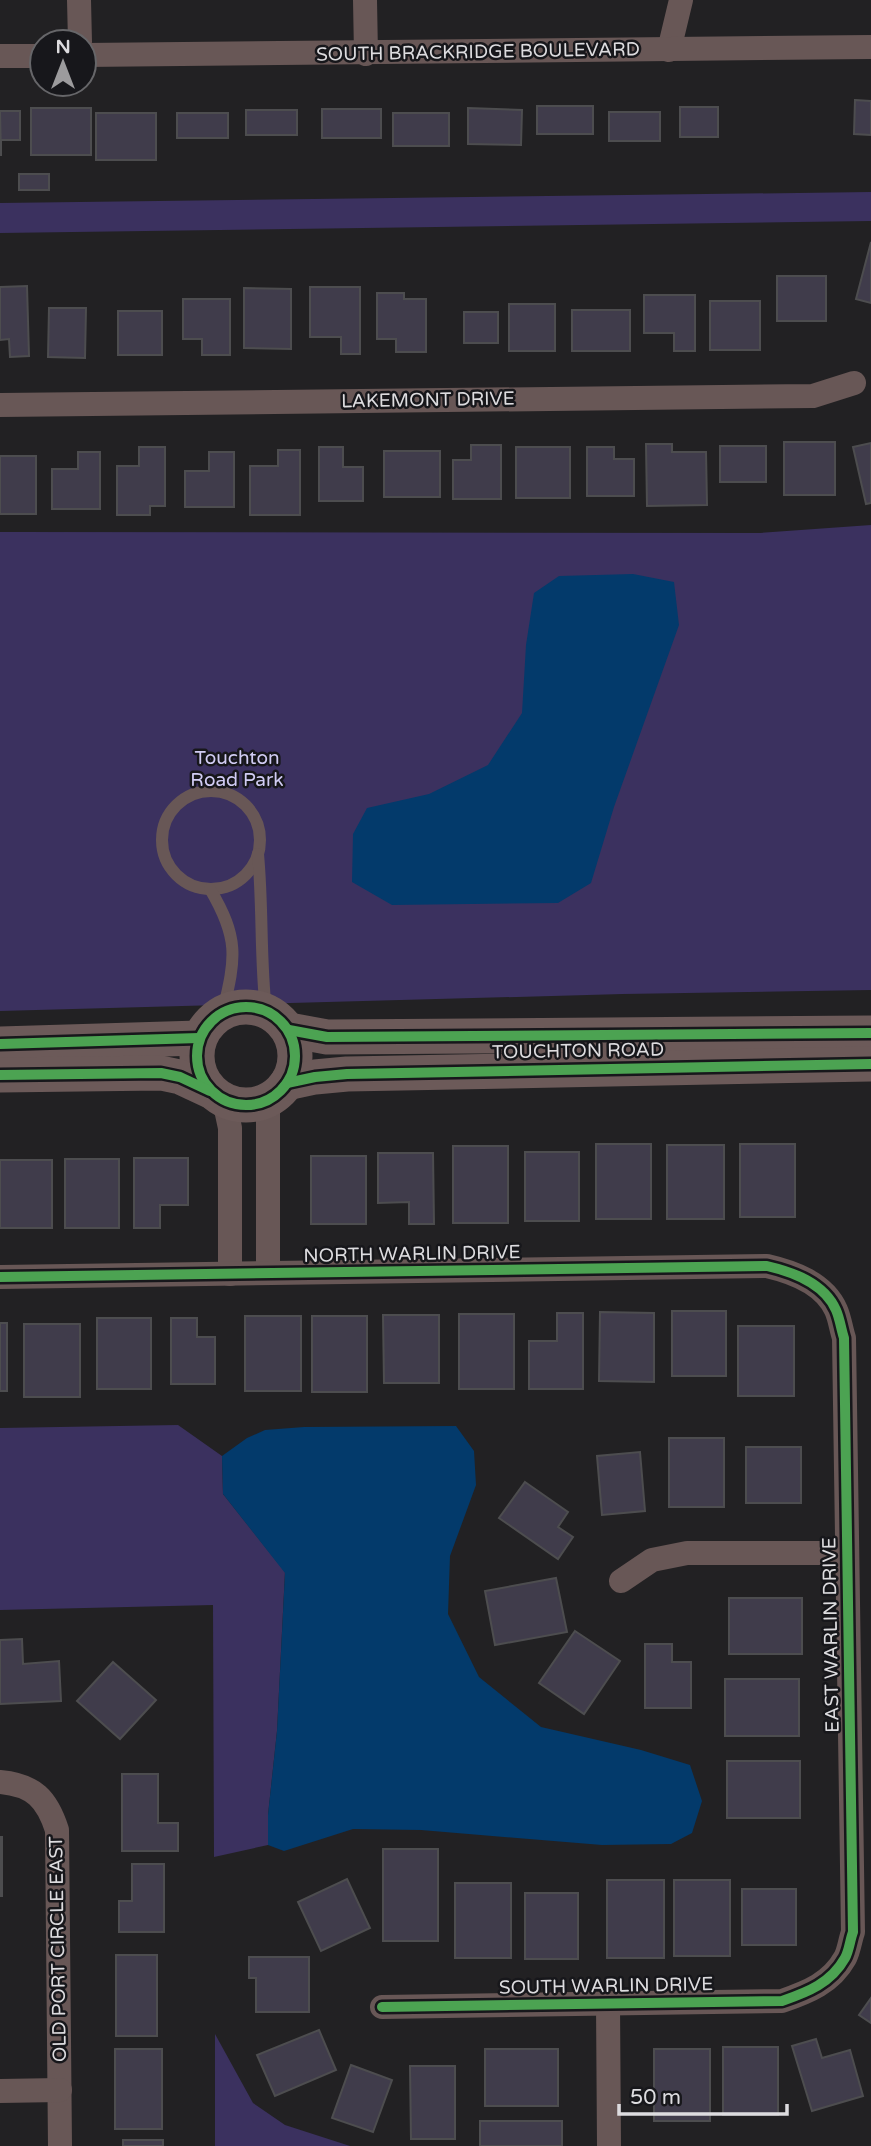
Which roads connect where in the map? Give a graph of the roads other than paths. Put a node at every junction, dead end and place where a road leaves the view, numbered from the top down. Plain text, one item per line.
1 (79, 0) edge
2 (365, 0) edge
3 (681, 0) edge
4 (80, 28) edge
5 (871, 47) edge
6 (669, 50) junction
7 (366, 54) junction
8 (98, 55) edge
9 (0, 56) edge
10 (28, 56) edge
11 (854, 383) dead end
12 (0, 405) edge
13 (258, 854) junction
14 (210, 889) junction
15 (223, 1011) junction
16 (277, 1021) junction
17 (871, 1033) edge
18 (199, 1038) junction
19 (0, 1044) edge
20 (871, 1064) edge
21 (0, 1075) edge
22 (278, 1092) junction
23 (217, 1096) junction
24 (268, 1185) junction
25 (230, 1186) junction
26 (268, 1273) junction
27 (230, 1274) junction
28 (0, 1278) edge
29 (819, 1288) joint
30 (847, 1553) junction
31 (621, 1581) dead end
32 (2, 1782) edge
33 (827, 1981) joint
34 (608, 2003) junction
35 (382, 2007) dead end
36 (60, 2090) junction
37 (0, 2091) edge
38 (60, 2146) edge
39 (608, 2146) edge

1 - 4 street
2 - 7 street
3 - 6 street
5 - 6 street, SOUTH BRACKRIDGE BOULEVARD
6 - 7 street, SOUTH BRACKRIDGE BOULEVARD
7 - 8 street, SOUTH BRACKRIDGE BOULEVARD
9 - 10 street
11 - 12 street, LAKEMONT DRIVE
13 - 14 lane
13 - 14 lane
13 - 16 lane
14 - 15 lane
15 - 16 street, TOUCHTON ROAD
15 - 18 street
16 - 17 street, TOUCHTON ROAD
16 - 22 street
18 - 19 street
18 - 23 street
20 - 22 street, TOUCHTON ROAD
21 - 23 street, TOUCHTON ROAD
22 - 23 street, TOUCHTON ROAD
22 - 24 street
23 - 25 street
24 - 25 street
24 - 26 street
25 - 27 street
26 - 27 street, NORTH WARLIN DRIVE
26 - 29 street, NORTH WARLIN DRIVE
27 - 28 street, NORTH WARLIN DRIVE
29 - 30 street, EAST WARLIN DRIVE
30 - 31 street
30 - 33 street, EAST WARLIN DRIVE
32 - 36 street, OLD PORT CIRCLE EAST
33 - 34 street, SOUTH WARLIN DRIVE
34 - 35 street, SOUTH WARLIN DRIVE
34 - 39 street
36 - 37 street
36 - 38 street, OLD PORT CIRCLE EAST

